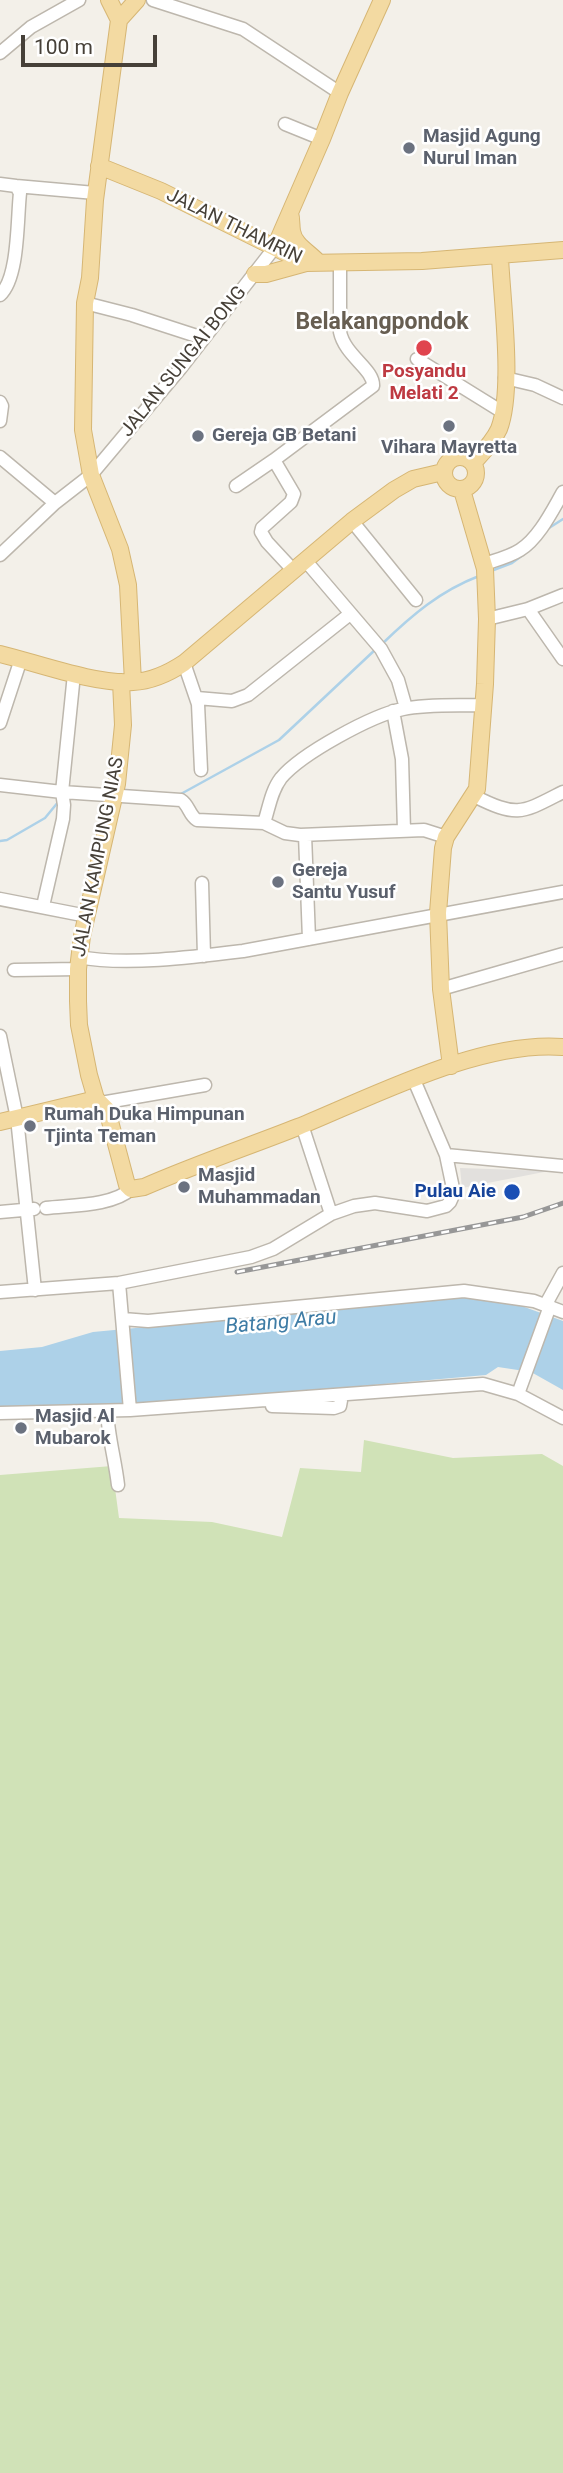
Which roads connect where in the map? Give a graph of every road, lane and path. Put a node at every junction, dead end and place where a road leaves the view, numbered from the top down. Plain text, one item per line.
1 (79, 0) edge
2 (109, 0) edge
3 (137, 0) edge
4 (153, 0) edge
5 (382, 0) edge
6 (119, 20) junction
7 (0, 53) edge
8 (340, 93) junction
9 (285, 124) dead end
10 (322, 139) junction
11 (99, 166) junction
12 (0, 184) edge
13 (16, 186) junction
14 (95, 193) junction
15 (289, 221) junction
16 (250, 235) junction
17 (0, 247) edge
18 (275, 247) junction
19 (14, 250) junction
20 (563, 250) edge
21 (500, 257) junction
22 (311, 259) junction
23 (340, 263) junction
24 (255, 274) junction
25 (0, 295) edge
26 (85, 303) junction
27 (203, 338) junction
28 (417, 359) dead end
29 (505, 378) junction
30 (563, 398) edge
31 (0, 402) edge
32 (504, 413) junction
33 (0, 421) edge
34 (0, 457) edge
35 (274, 460) junction
36 (473, 463) junction
37 (443, 472) junction
38 (91, 475) junction
39 (236, 486) dead end
40 (462, 490) junction
41 (563, 492) edge
42 (55, 503) junction
43 (352, 521) junction
44 (0, 555) edge
45 (299, 565) junction
46 (485, 571) junction
47 (563, 595) edge
48 (416, 600) dead end
49 (528, 609) junction
50 (350, 614) junction
51 (487, 619) junction
52 (0, 654) edge
53 (21, 659) junction
54 (563, 659) edge
55 (184, 663) junction
56 (74, 674) junction
57 (127, 682) junction
58 (197, 698) junction
59 (484, 705) junction
60 (399, 710) junction
61 (0, 723) edge
62 (201, 770) dead end
63 (0, 785) edge
64 (62, 792) junction
65 (563, 792) edge
66 (114, 795) junction
67 (474, 796) junction
68 (264, 823) junction
69 (404, 831) junction
70 (305, 835) junction
71 (446, 836) junction
72 (202, 883) dead end
73 (563, 892) edge
74 (0, 899) edge
75 (43, 906) junction
76 (438, 913) junction
77 (88, 916) junction
78 (309, 939) junction
79 (563, 954) edge
80 (204, 956) junction
81 (78, 963) junction
82 (13, 970) dead end
83 (441, 989) junction
84 (0, 1036) edge
85 (563, 1047) edge
86 (451, 1066) junction
87 (414, 1080) junction
88 (205, 1085) dead end
89 (99, 1101) junction
90 (18, 1118) junction
91 (0, 1122) edge
92 (302, 1125) junction
93 (446, 1155) junction
94 (563, 1166) edge
95 (131, 1189) junction
96 (36, 1209) junction
97 (0, 1212) edge
98 (331, 1214) junction
99 (561, 1281) edge
100 (119, 1283) junction
101 (35, 1290) junction
102 (0, 1292) edge
103 (548, 1307) junction
104 (563, 1312) edge
105 (123, 1322) junction
106 (519, 1392) junction
107 (130, 1409) junction
108 (107, 1410) junction
109 (0, 1413) edge
110 (563, 1418) edge
111 (118, 1485) dead end

1 - 7 street
2 - 6 main road
3 - 6 main road
4 - 8 street
5 - 8 main road
6 - 11 main road, JALAN KAMPUNG NIAS
8 - 10 main road
9 - 10 street
10 - 15 main road
11 - 14 main road, JALAN KAMPUNG NIAS
11 - 16 main road, JALAN THAMRIN
12 - 13 street
13 - 14 street
13 - 19 street
14 - 26 main road, JALAN KAMPUNG NIAS
15 - 16 main road
15 - 18 main road
15 - 22 main road
16 - 18 main road, JALAN THAMRIN
17 - 19 street
18 - 22 main road, JALAN THAMRIN
18 - 24 street, JALAN SUNGAI BONG
19 - 25 street
20 - 21 main road, JALAN THAMRIN
21 - 23 main road, JALAN THAMRIN
21 - 29 main road
22 - 23 main road, JALAN THAMRIN
22 - 24 main road
23 - 35 street
24 - 27 street, JALAN SUNGAI BONG
26 - 27 street
26 - 38 main road, JALAN KAMPUNG NIAS
27 - 38 street, JALAN SUNGAI BONG
28 - 32 street
29 - 30 street
29 - 32 main road
31 - 33 street
32 - 36 main road
34 - 42 street
35 - 39 street
35 - 45 street
36 - 37 main road
36 - 40 main road
37 - 40 main road
37 - 43 main road
38 - 42 street, JALAN SUNGAI BONG
38 - 57 main road, JALAN KAMPUNG NIAS
40 - 46 main road
41 - 46 street
42 - 44 street, JALAN SUNGAI BONG
43 - 45 main road
43 - 48 street
45 - 50 street
45 - 55 main road
46 - 51 main road
47 - 49 street
49 - 51 street
49 - 54 street
50 - 58 street
50 - 60 street
51 - 59 main road
52 - 53 main road
53 - 56 main road
53 - 61 street
55 - 57 main road
55 - 58 street
56 - 57 main road
56 - 64 street
57 - 66 main road, JALAN KAMPUNG NIAS
58 - 62 street
59 - 60 street
59 - 67 main road
60 - 68 street
60 - 69 street
63 - 64 street
64 - 66 street
64 - 75 street
65 - 67 street
66 - 68 street
66 - 77 main road, JALAN KAMPUNG NIAS
67 - 71 main road
68 - 70 street
69 - 70 street
69 - 71 street
70 - 78 street
71 - 76 main road
72 - 80 street
73 - 76 street
74 - 75 street
75 - 77 street
76 - 78 street
76 - 83 main road
77 - 81 main road, JALAN KAMPUNG NIAS
78 - 80 street
79 - 83 street
80 - 81 street
81 - 82 street
81 - 89 main road, JALAN KAMPUNG NIAS
83 - 86 main road
84 - 90 street
85 - 86 main road
86 - 87 main road
87 - 92 main road
87 - 93 street
88 - 89 street
89 - 90 main road
89 - 95 main road, JALAN KAMPUNG NIAS
90 - 91 main road
90 - 96 street
92 - 95 main road
92 - 98 street
93 - 94 street
93 - 98 street
95 - 96 street
96 - 97 street
96 - 101 street
98 - 100 street
99 - 103 street
100 - 101 street
100 - 105 street
101 - 102 street
103 - 104 street
103 - 105 street
103 - 106 street
105 - 107 street
106 - 107 street
106 - 110 street
107 - 108 street
108 - 109 street
108 - 111 street

